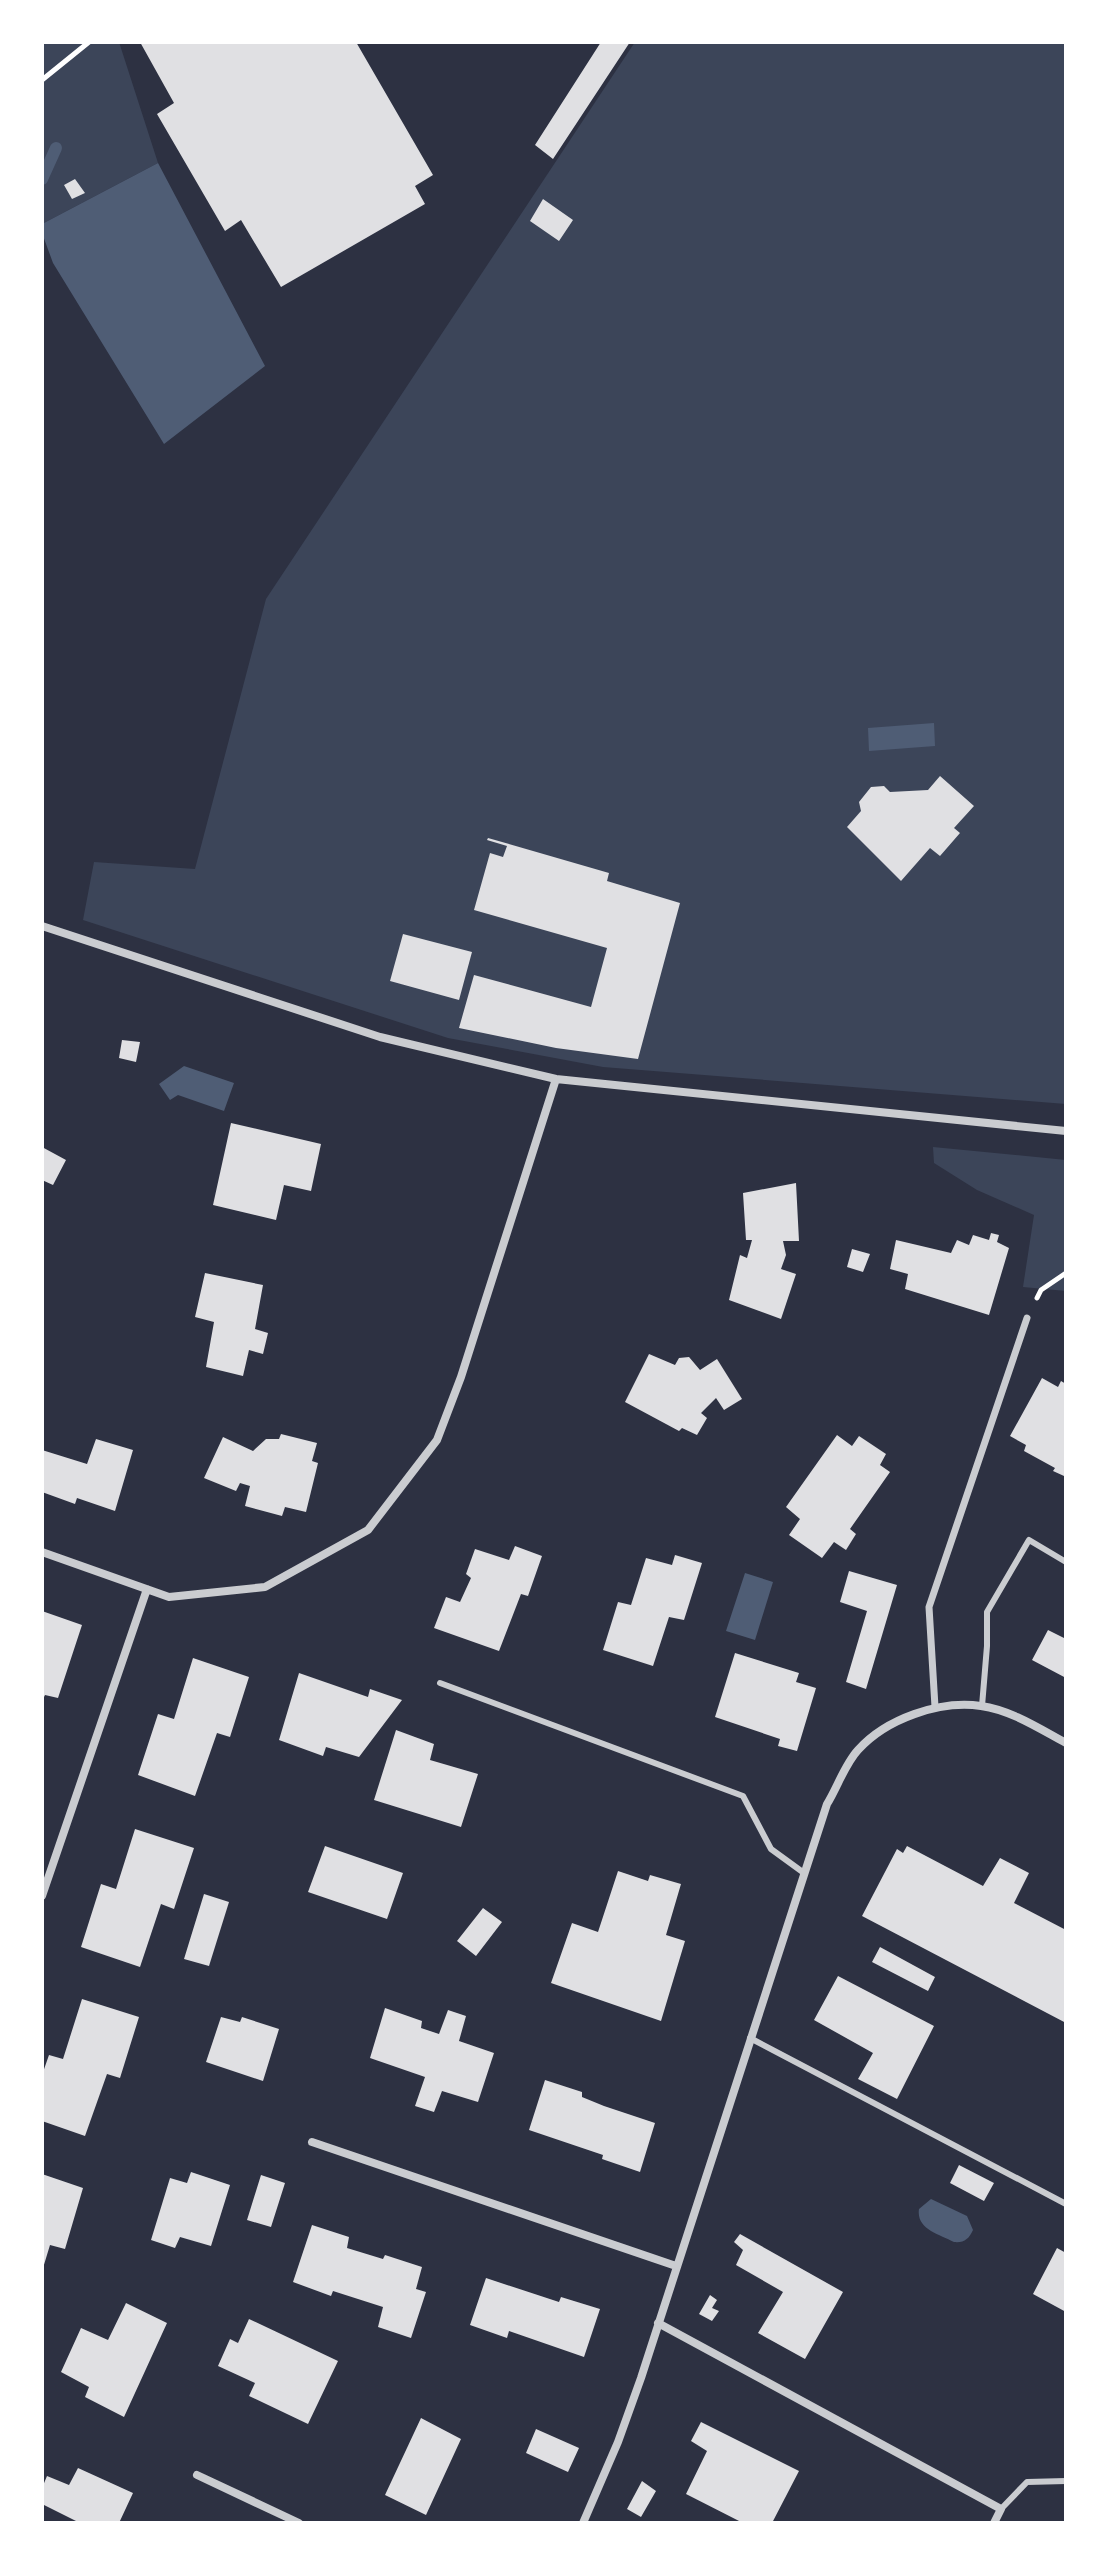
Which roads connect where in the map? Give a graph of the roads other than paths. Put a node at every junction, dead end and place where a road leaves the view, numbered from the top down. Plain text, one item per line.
1 (42, 926) edge
2 (556, 1079) junction
3 (1066, 1131) edge
4 (1027, 1318) dead end
5 (42, 1552) edge
6 (1066, 1562) edge
7 (147, 1589) junction
8 (440, 1683) dead end
9 (982, 1706) junction
10 (935, 1707) junction
11 (1066, 1743) edge
12 (804, 1873) junction
13 (43, 1890) edge
14 (750, 2038) junction
15 (312, 2142) dead end
16 (1066, 2204) edge
17 (676, 2266) junction
18 (658, 2323) junction
19 (197, 2475) dead end
20 (1066, 2481) edge
21 (1001, 2509) junction
22 (299, 2523) edge
23 (583, 2523) edge
24 (994, 2523) edge

1 - 2 street
2 - 3 street
2 - 7 street
4 - 10 street
5 - 7 street
6 - 9 lane
7 - 13 street
8 - 12 lane
9 - 10 street
9 - 11 street
10 - 12 street
12 - 14 street
14 - 16 lane
14 - 17 street
15 - 17 street
17 - 18 street
18 - 21 street
18 - 23 street
19 - 22 street
20 - 21 lane
21 - 24 street

